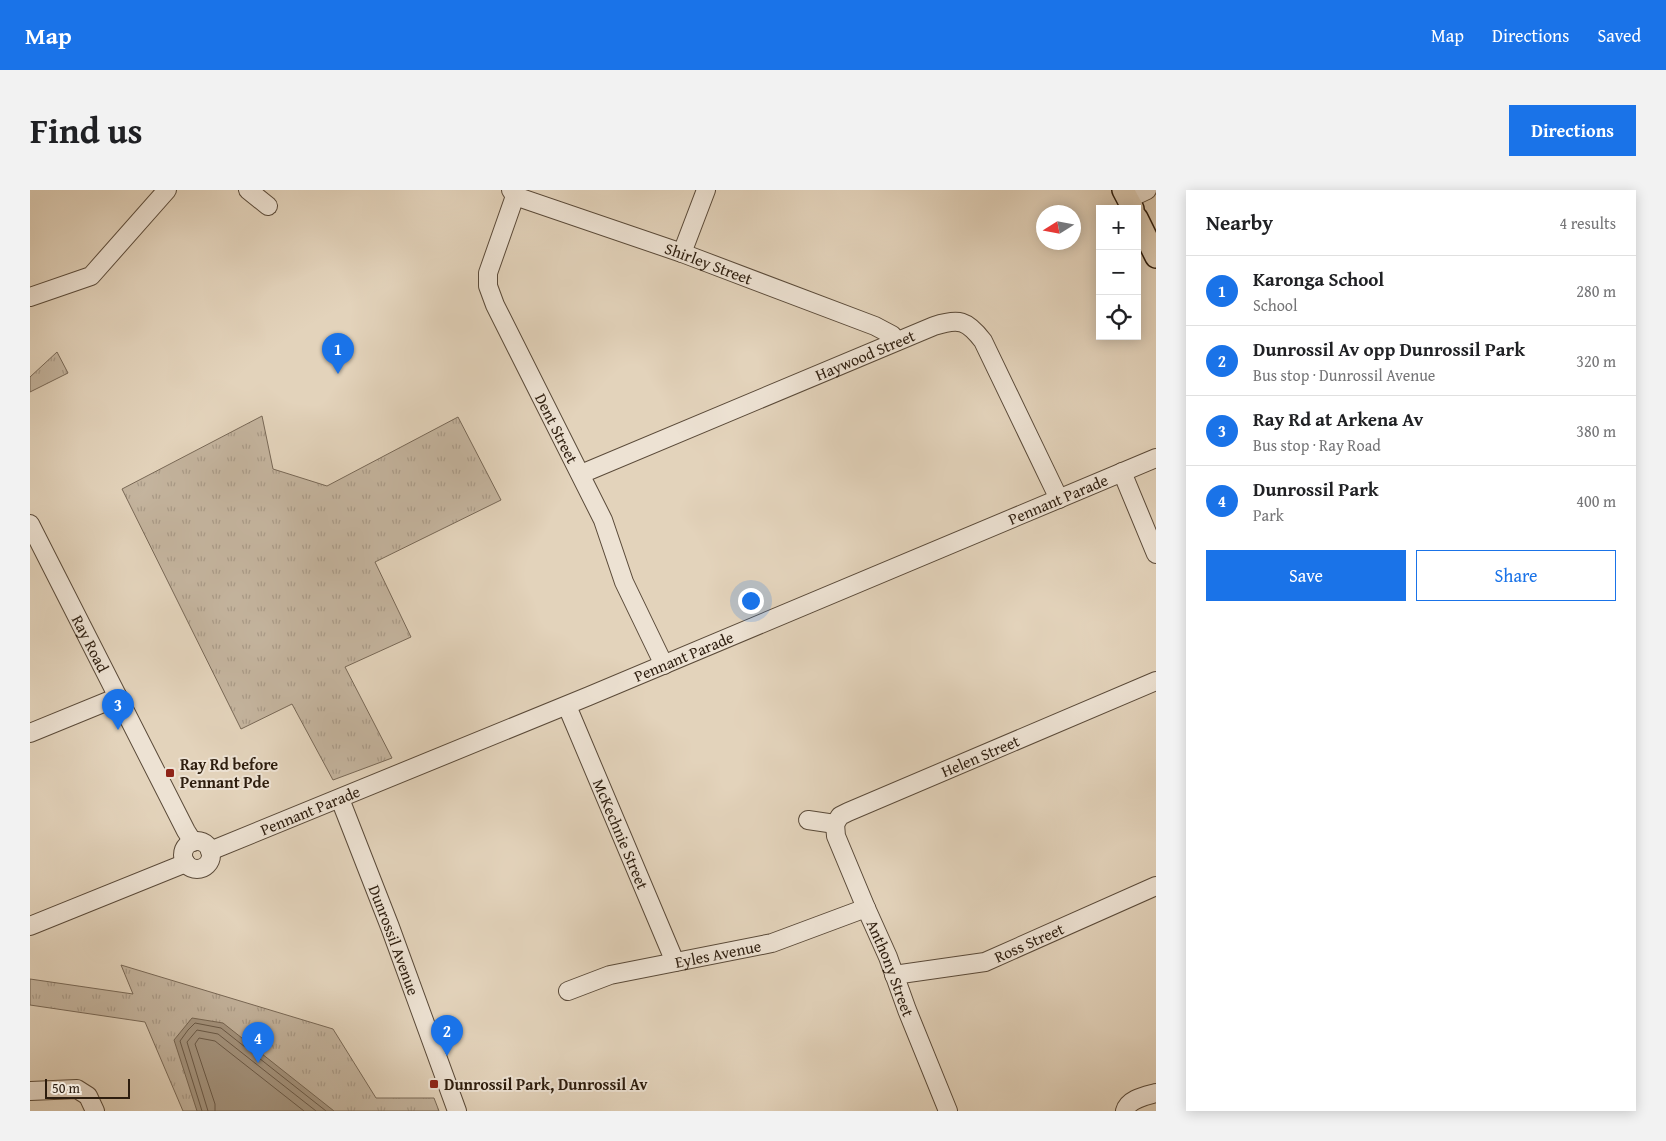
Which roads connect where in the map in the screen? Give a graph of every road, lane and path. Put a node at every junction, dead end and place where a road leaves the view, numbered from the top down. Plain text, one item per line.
1 (167, 190) edge
2 (248, 190) edge
3 (706, 190) edge
4 (513, 193) edge
5 (268, 206) dead end
6 (1141, 226) edge
7 (682, 253) junction
8 (1156, 257) edge
9 (30, 297) edge
10 (898, 341) junction
11 (1156, 458) edge
12 (1122, 472) junction
13 (581, 474) junction
14 (1059, 499) junction
15 (30, 524) edge
16 (36, 549) edge
17 (1156, 554) edge
18 (664, 666) junction
19 (1156, 681) edge
20 (118, 697) junction
21 (567, 706) junction
22 (30, 733) edge
23 (340, 799) junction
24 (808, 820) dead end
25 (835, 824) junction
26 (193, 842) junction
27 (210, 851) junction
28 (186, 863) junction
29 (1156, 886) edge
30 (866, 908) junction
31 (30, 926) edge
32 (674, 962) junction
33 (894, 975) junction
34 (568, 991) dead end
35 (30, 1091) edge
36 (1156, 1093) edge
37 (94, 1111) edge
38 (457, 1111) edge
39 (948, 1111) edge
40 (1125, 1111) edge

1 - 9 street
2 - 5 street
3 - 7 street
4 - 7 street, Shirley Street
4 - 13 street, Dent Street
6 - 8 main road
7 - 10 street, Shirley Street
10 - 13 street, Haywood Street
10 - 14 street, Haywood Street
11 - 12 street, Pennant Parade
12 - 14 street, Pennant Parade
12 - 17 street
13 - 18 street, Dent Street
14 - 18 street, Pennant Parade
15 - 16 street, Ray Road
16 - 20 street, Ray Road
18 - 21 street, Pennant Parade
19 - 25 street, Helen Street
20 - 22 street
20 - 26 street, Ray Road
21 - 23 street, Pennant Parade
21 - 32 street, McKechnie Street
23 - 27 street, Pennant Parade
23 - 38 street, Dunrossil Avenue
24 - 25 street
25 - 30 street, Anthony Street
26 - 27 street
26 - 28 street
27 - 28 street
28 - 31 street
29 - 33 street, Ross Street
30 - 32 street, Eyles Avenue
30 - 33 street, Anthony Street
32 - 34 street, Eyles Avenue
33 - 39 street, Anthony Street
35 - 37 street
36 - 40 street

